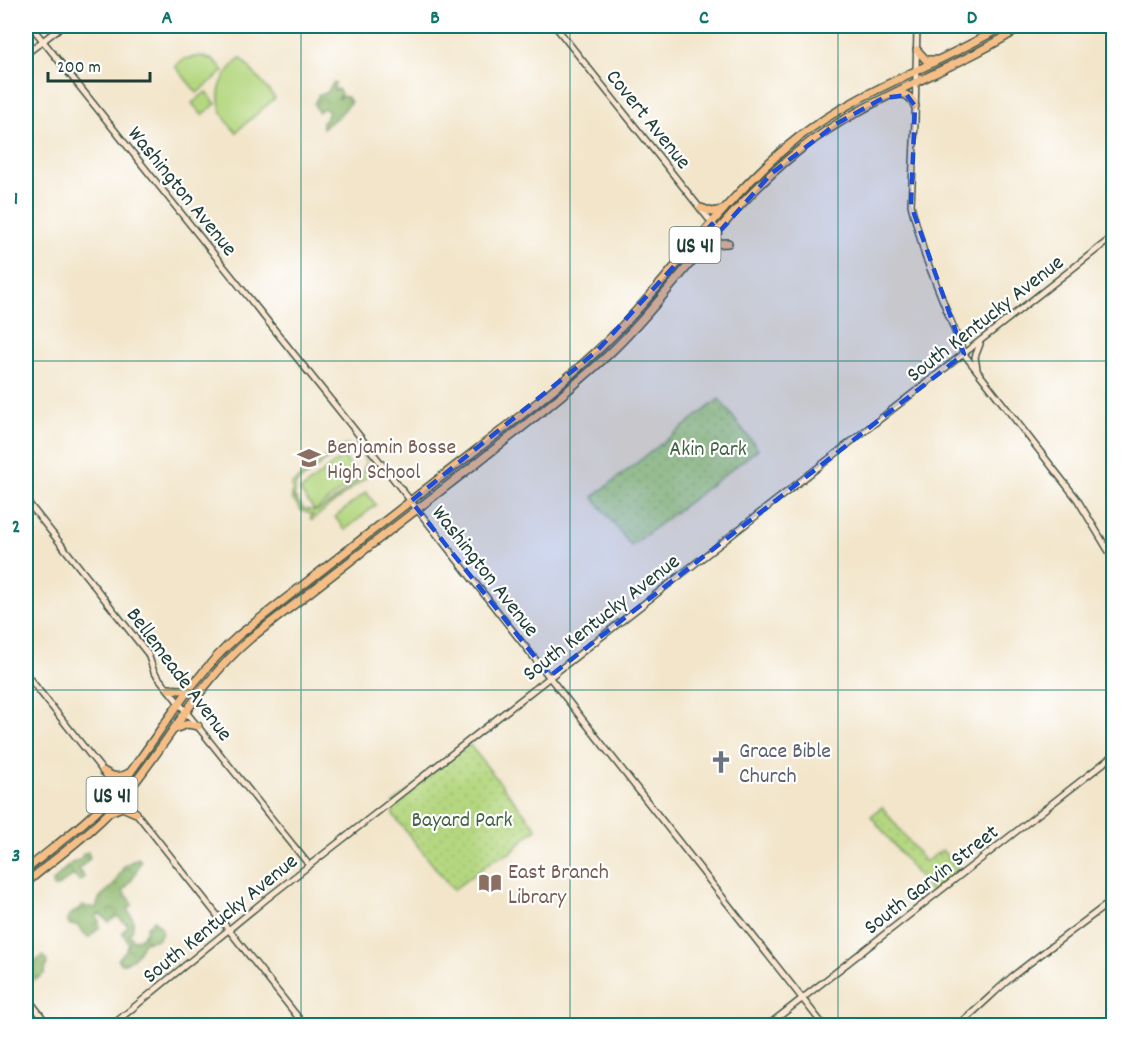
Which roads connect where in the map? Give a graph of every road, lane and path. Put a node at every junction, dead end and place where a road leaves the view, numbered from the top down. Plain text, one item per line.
1 (31, 26) edge
2 (62, 26) edge
3 (555, 26) edge
4 (917, 26) edge
5 (1003, 26) edge
6 (1023, 26) edge
7 (43, 41) junction
8 (917, 50) junction
9 (26, 54) edge
10 (948, 55) junction
11 (916, 71) junction
12 (915, 82) junction
13 (883, 98) junction
14 (915, 106) junction
15 (701, 208) junction
16 (723, 210) junction
17 (712, 224) junction
18 (719, 232) junction
19 (1113, 236) edge
20 (728, 243) dead end
21 (709, 244) junction
22 (984, 339) junction
23 (963, 354) junction
24 (983, 381) junction
25 (496, 434) junction
26 (503, 442) junction
27 (26, 500) edge
28 (411, 501) junction
29 (417, 508) junction
30 (1113, 560) edge
31 (295, 591) junction
32 (301, 599) junction
33 (26, 674) edge
34 (550, 676) junction
35 (191, 687) junction
36 (169, 689) junction
37 (180, 703) junction
38 (186, 711) junction
39 (198, 726) junction
40 (172, 731) junction
41 (1113, 755) edge
42 (103, 771) junction
43 (131, 771) junction
44 (117, 789) junction
45 (123, 797) junction
46 (110, 812) junction
47 (136, 813) junction
48 (309, 865) junction
49 (26, 870) edge
50 (26, 883) edge
51 (1113, 899) edge
52 (228, 929) junction
53 (26, 996) edge
54 (802, 998) junction
55 (49, 1026) edge
56 (111, 1026) edge
57 (305, 1026) edge
58 (767, 1026) edge
59 (824, 1026) edge
60 (957, 1026) edge

1 - 7 street, Washington Avenue
2 - 7 street
3 - 15 street, Covert Avenue
4 - 8 street
5 - 10 highway, US 41
6 - 12 highway, US 41
7 - 9 street
7 - 28 street, Washington Avenue
8 - 10 highway
8 - 11 street
10 - 11 highway, US 41
11 - 12 street
11 - 16 highway, US 41
12 - 13 highway, US 41
12 - 14 street
13 - 14 highway
13 - 18 highway, US 41
14 - 23 street
15 - 16 highway
15 - 17 street, Covert Avenue
16 - 17 highway, US 41
17 - 18 street, Covert Avenue
17 - 25 highway, US 41
18 - 21 highway, US 41
19 - 22 street, South Kentucky Avenue
20 - 21 highway
21 - 26 highway, US 41
22 - 23 street, South Kentucky Avenue
22 - 24 street
23 - 24 street
23 - 34 street, South Kentucky Avenue
24 - 30 street
25 - 26 highway
25 - 28 highway, US 41
26 - 29 highway, US 41
27 - 36 street, Bellemeade Avenue
28 - 29 street, Washington Avenue
28 - 31 highway, US 41
29 - 32 highway, US 41
29 - 34 street, Washington Avenue
31 - 32 highway
31 - 35 highway, US 41
32 - 38 highway, US 41
33 - 42 street
34 - 48 street, South Kentucky Avenue
34 - 54 street, Washington Avenue
35 - 36 highway
35 - 37 highway, US 41
36 - 37 street, Bellemeade Avenue
37 - 38 street, Bellemeade Avenue
37 - 43 highway, US 41
38 - 39 street, Bellemeade Avenue
38 - 40 highway, US 41
39 - 40 highway
39 - 48 street, Bellemeade Avenue
40 - 45 highway, US 41
41 - 54 street, South Garvin Street
42 - 43 highway
42 - 44 street
43 - 44 highway, US 41
44 - 45 street
44 - 49 highway, US 41
45 - 46 highway, US 41
45 - 47 street
46 - 47 highway
46 - 50 highway, US 41
47 - 52 street
48 - 52 street, South Kentucky Avenue
51 - 60 street
52 - 56 street, South Kentucky Avenue
52 - 57 street
53 - 55 street
54 - 58 street, South Garvin Street
54 - 59 street, Washington Avenue

